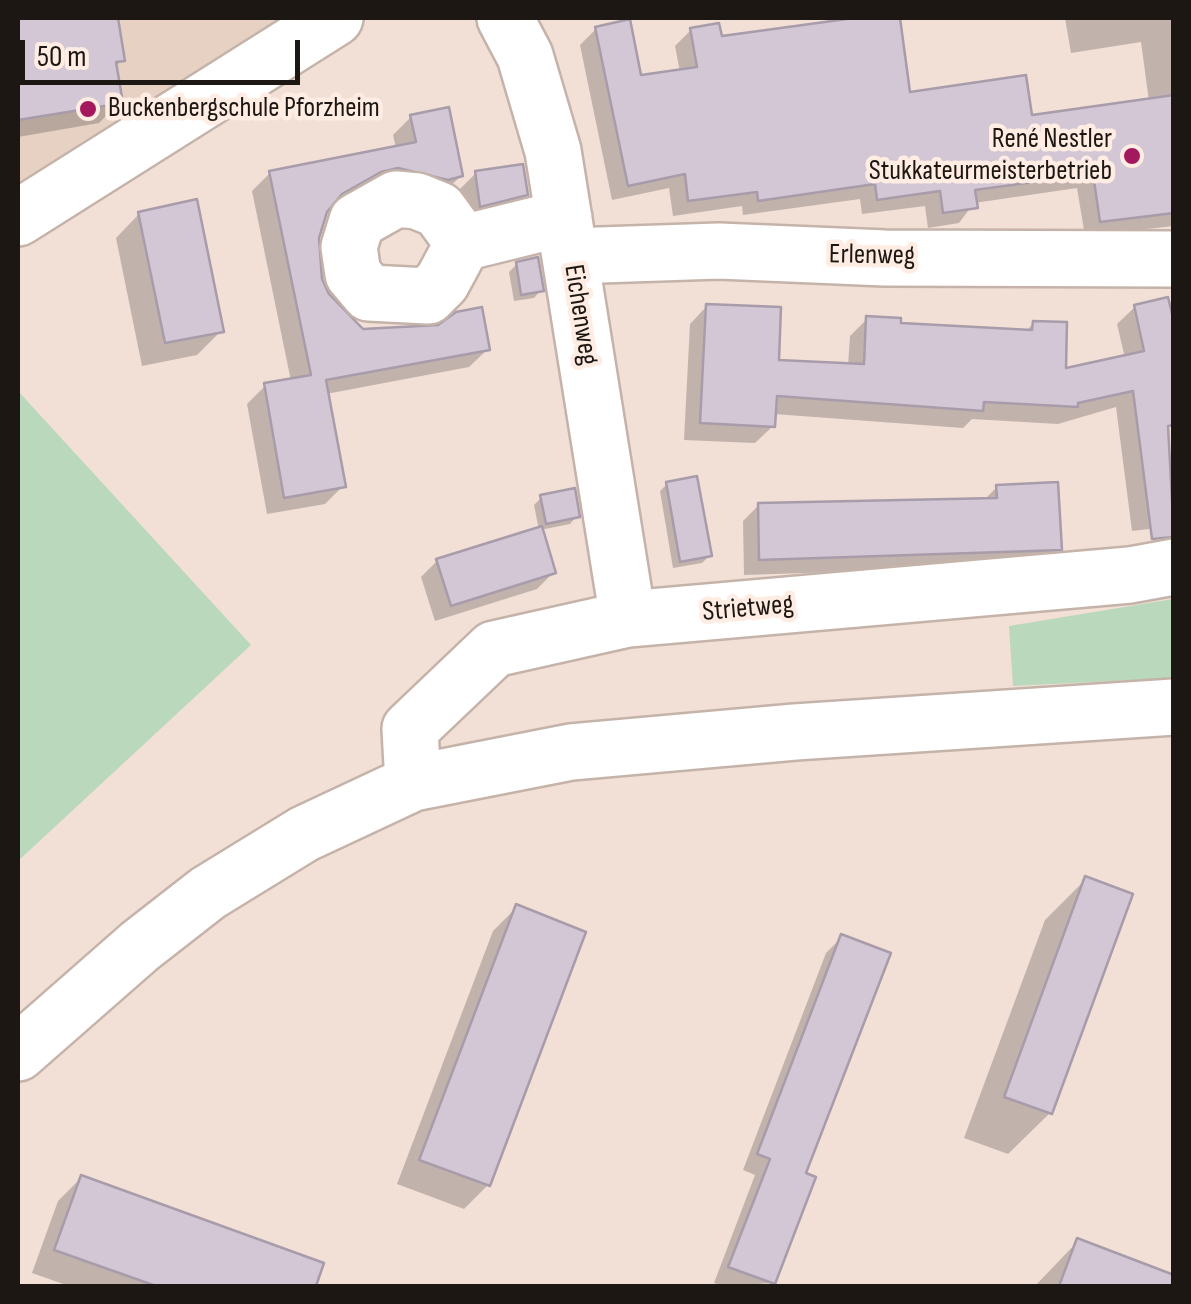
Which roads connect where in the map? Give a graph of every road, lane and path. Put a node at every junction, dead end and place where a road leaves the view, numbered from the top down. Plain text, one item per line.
1 (335, 18) edge
2 (506, 18) edge
3 (18, 218) edge
4 (567, 237) junction
5 (464, 244) dead end
6 (1174, 259) edge
7 (1174, 568) edge
8 (628, 620) junction
9 (1174, 707) edge
10 (413, 783) junction
11 (18, 1053) edge

1 - 3 street
2 - 4 street, Eichenweg
4 - 5 street, Erlenweg
4 - 6 street, Erlenweg
4 - 8 street, Eichenweg
7 - 8 street, Strietweg
8 - 10 street, Strietweg
9 - 10 street
10 - 11 street

